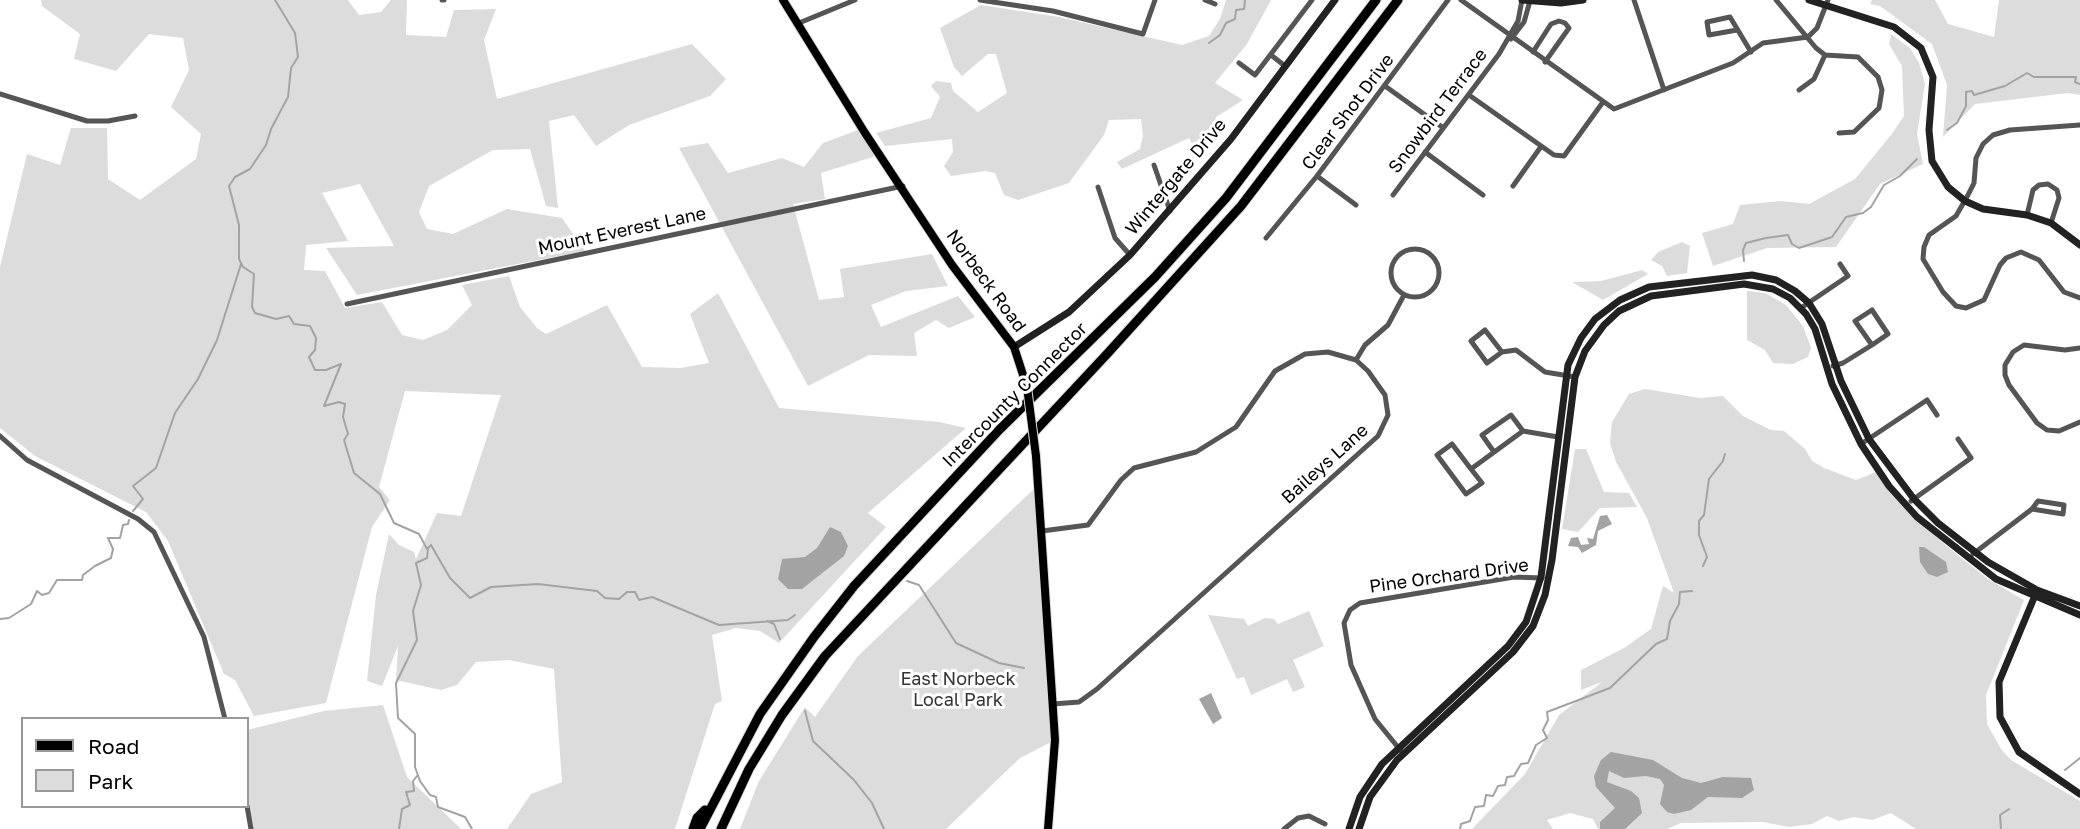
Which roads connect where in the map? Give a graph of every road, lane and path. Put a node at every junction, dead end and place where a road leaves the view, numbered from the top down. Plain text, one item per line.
1 (783, 0) edge
2 (855, 0) edge
3 (980, 0) edge
4 (1155, 0) edge
5 (1205, 0) edge
6 (1312, 0) edge
7 (1335, 0) edge
8 (1376, 0) edge
9 (1398, 0) edge
10 (1448, 0) edge
11 (1461, 0) edge
12 (1583, 0) edge
13 (1634, 0) edge
14 (1776, 0) edge
15 (1809, 0) edge
16 (1525, 1) edge
17 (1825, 2) edge
18 (1214, 4) dead end
19 (799, 23) junction
20 (1737, 30) junction
21 (1511, 36) junction
22 (1808, 37) junction
23 (1751, 51) junction
24 (1533, 52) junction
25 (1271, 55) junction
26 (1825, 55) junction
27 (1545, 62) junction
28 (1239, 63) dead end
29 (1285, 66) junction
30 (1385, 86) junction
31 (1664, 90) junction
32 (1799, 90) dead end
33 (0, 94) edge
34 (1469, 95) junction
35 (1603, 102) junction
36 (135, 116) dead end
37 (2080, 125) edge
38 (1442, 127) junction
39 (1839, 133) dead end
40 (1540, 148) junction
41 (1425, 152) junction
42 (1154, 165) dead end
43 (1317, 177) junction
44 (903, 186) junction
45 (1513, 186) dead end
46 (1098, 187) dead end
47 (1393, 195) dead end
48 (1483, 195) dead end
49 (1965, 201) junction
50 (1356, 205) dead end
51 (1170, 211) junction
52 (2027, 215) junction
53 (2051, 223) junction
54 (1266, 238) dead end
55 (2080, 245) edge
56 (1130, 255) junction
57 (1840, 264) dead end
58 (1404, 295) junction
59 (2080, 299) edge
60 (347, 304) dead end
61 (1805, 306) junction
62 (1872, 345) junction
63 (1014, 347) junction
64 (2080, 348) edge
65 (1502, 352) junction
66 (1356, 360) junction
67 (1836, 365) junction
68 (1826, 366) junction
69 (1565, 375) junction
70 (1575, 377) junction
71 (1937, 415) dead end
72 (2080, 422) edge
73 (1523, 431) junction
74 (0, 436) edge
75 (1558, 437) junction
76 (1869, 439) junction
77 (1958, 439) dead end
78 (1861, 444) junction
79 (1494, 452) junction
80 (1471, 469) junction
81 (1914, 499) junction
82 (1906, 505) junction
83 (2032, 509) junction
84 (1042, 531) junction
85 (1971, 556) junction
86 (1544, 578) junction
87 (2035, 594) junction
88 (2080, 606) edge
89 (2080, 615) edge
90 (1053, 704) junction
91 (224, 717) edge
92 (1397, 747) junction
93 (1404, 754) junction
94 (2080, 794) edge
95 (709, 806) junction
96 (247, 808) edge
97 (1325, 824) dead end
98 (251, 829) edge
99 (693, 829) edge
100 (700, 829) edge
101 (721, 829) edge
102 (1048, 829) edge
103 (1284, 829) edge
104 (1349, 829) edge
105 (1359, 829) edge

1 - 19 main road, Norbeck Road
2 - 19 street
3 - 4 street
5 - 18 street
6 - 25 street
7 - 29 street, Wintergate Drive
8 - 95 highway, Intercounty Connector
9 - 101 highway, Intercounty Connector
10 - 30 street, Clear Shot Drive
11 - 21 street
12 - 16 street
13 - 31 street
14 - 22 street
15 - 17 street
16 - 21 street, Snowbird Terrace
17 - 22 street
17 - 49 street
19 - 44 main road, Norbeck Road
20 - 20 street
20 - 23 street
21 - 24 street
21 - 34 street, Snowbird Terrace
22 - 23 street
22 - 26 street
23 - 31 street
24 - 27 street
24 - 27 street
25 - 28 street
25 - 29 street
26 - 32 street
26 - 39 street
27 - 35 street
29 - 51 street, Wintergate Drive
30 - 38 street
30 - 43 street, Clear Shot Drive
31 - 35 street
33 - 36 street
34 - 38 street, Snowbird Terrace
34 - 40 street
35 - 40 street
37 - 49 street
38 - 41 street, Snowbird Terrace
40 - 45 street
41 - 47 street, Snowbird Terrace
41 - 48 street
42 - 51 street
43 - 50 street
43 - 54 street, Clear Shot Drive
44 - 60 street, Mount Everest Lane
44 - 63 main road, Norbeck Road
46 - 56 street
49 - 52 street
49 - 59 street
51 - 56 street, Wintergate Drive
52 - 53 street
52 - 53 street
53 - 55 street
56 - 63 street, Wintergate Drive
57 - 61 street
58 - 58 street
58 - 66 street
61 - 67 street
61 - 68 street
61 - 69 street
61 - 70 street
62 - 62 street
62 - 67 street
63 - 84 main road, Norbeck Road, bridge
64 - 72 street
65 - 65 street
65 - 69 street
66 - 84 street
66 - 90 street, Baileys Lane
67 - 68 street
67 - 76 street
68 - 78 street
69 - 70 street
69 - 75 street
70 - 86 street
71 - 76 street
73 - 75 street
73 - 79 street
73 - 79 street
74 - 91 street
75 - 86 street
76 - 78 street
76 - 81 street
77 - 81 street
78 - 82 street
79 - 80 street
80 - 80 street
81 - 82 street
81 - 85 street
82 - 85 street
83 - 83 street
83 - 85 street
84 - 90 main road, Norbeck Road
85 - 87 street
86 - 92 street
86 - 92 street, Pine Orchard Drive
86 - 93 street
87 - 88 street
87 - 89 street
87 - 94 street
90 - 102 main road, Norbeck Road
92 - 93 street, Pine Orchard Drive
92 - 104 street
93 - 105 street
95 - 99 highway
95 - 100 highway, Intercounty Connector
96 - 98 street
97 - 103 street

